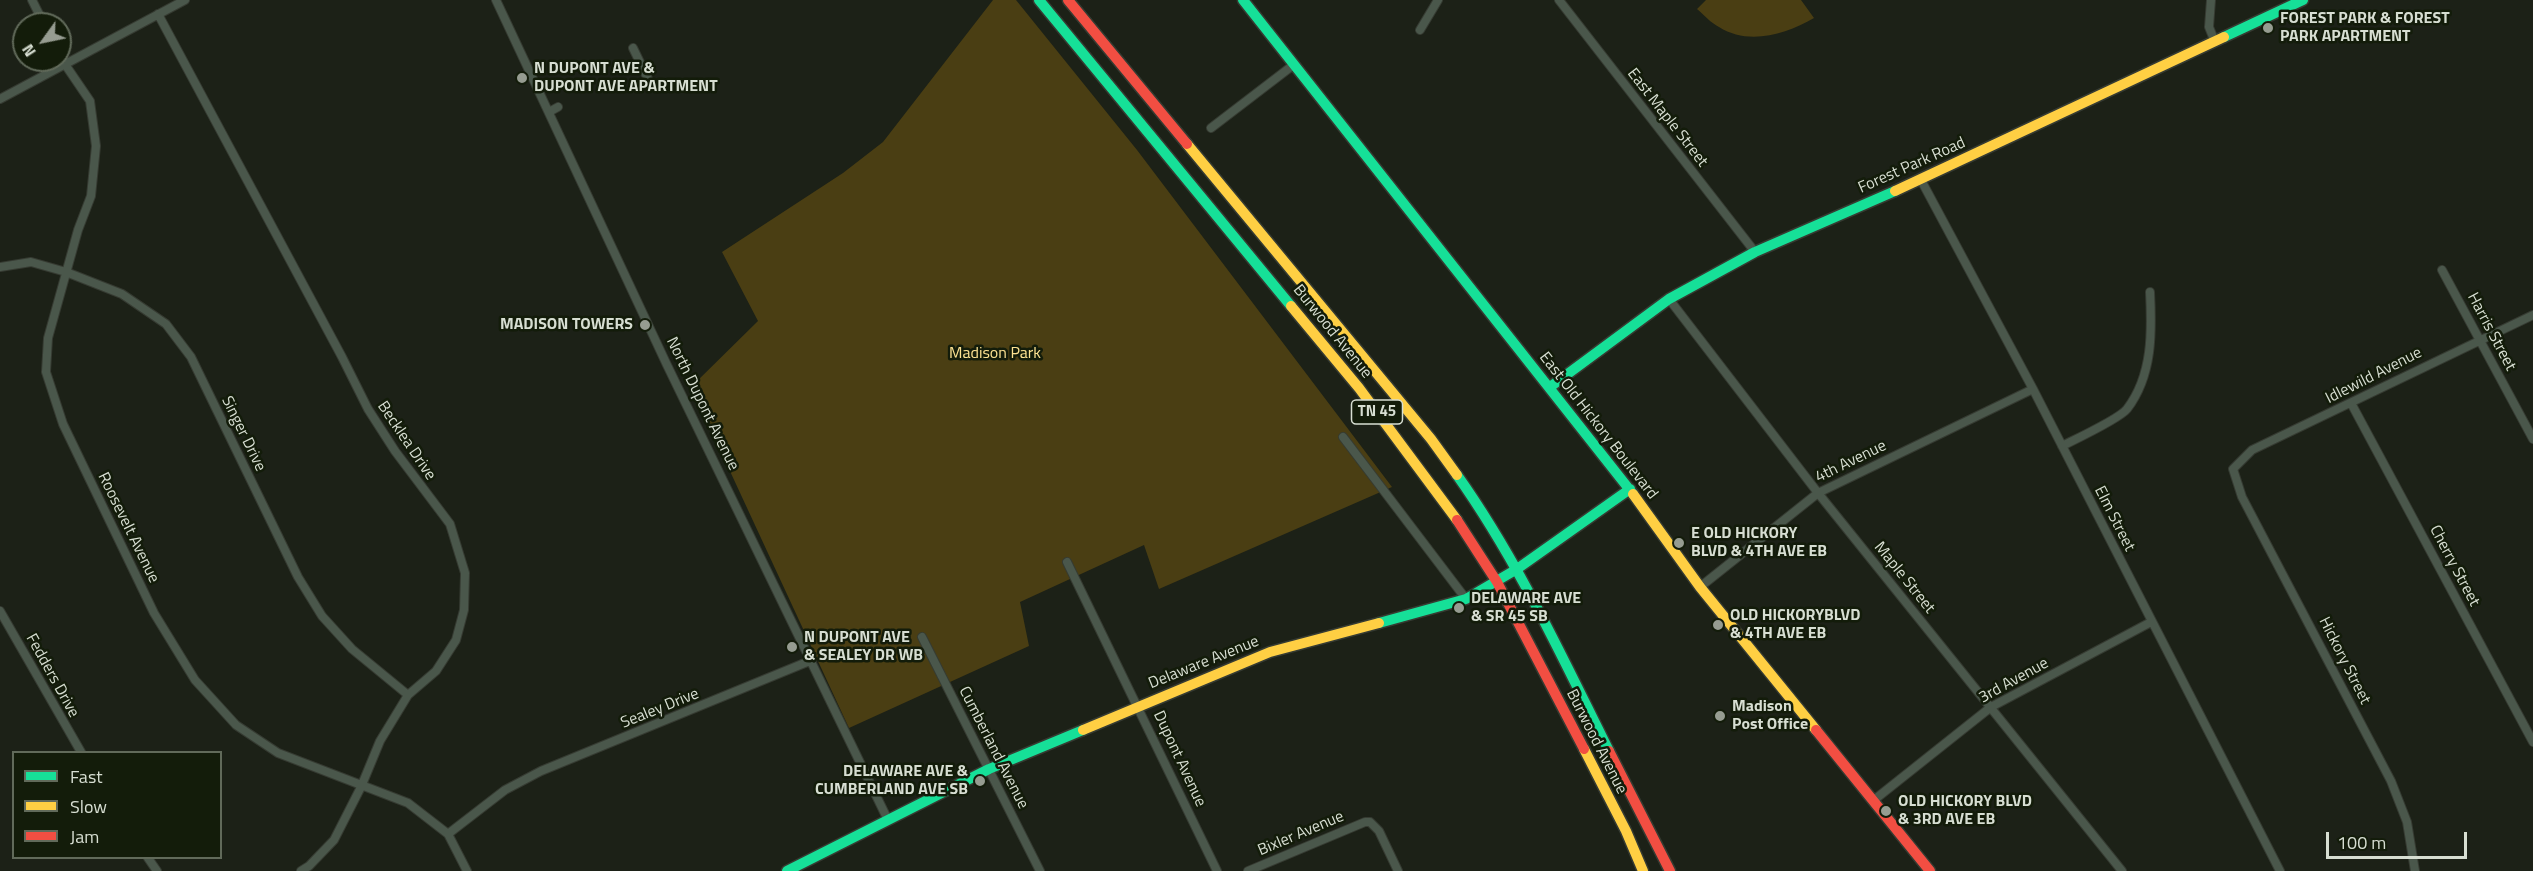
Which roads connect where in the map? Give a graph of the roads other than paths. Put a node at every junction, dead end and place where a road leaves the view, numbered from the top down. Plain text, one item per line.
1 (185, 0) edge
2 (496, 0) edge
3 (1039, 0) edge
4 (1068, 0) edge
5 (1243, 0) edge
6 (1438, 0) edge
7 (1559, 0) edge
8 (2211, 0) edge
9 (2303, 0) edge
10 (158, 14) junction
11 (1420, 30) dead end
12 (2215, 42) junction
13 (633, 48) dead end
14 (72, 55) edge
15 (1292, 66) junction
16 (43, 72) edge
17 (70, 72) edge
18 (648, 79) dead end
19 (0, 99) edge
20 (558, 107) dead end
21 (549, 112) junction
22 (1211, 128) dead end
23 (1921, 180) junction
24 (1755, 252) junction
25 (0, 267) edge
26 (2442, 270) dead end
27 (66, 272) junction
28 (2150, 292) dead end
29 (1669, 299) junction
30 (2533, 315) edge
31 (2479, 340) junction
32 (1550, 387) junction
33 (2033, 389) junction
34 (2351, 403) junction
35 (1343, 437) dead end
36 (2533, 439) edge
37 (2062, 446) junction
38 (2233, 469) joint
39 (1630, 489) junction
40 (1818, 493) junction
41 (1067, 562) dead end
42 (1517, 568) junction
43 (1497, 582) junction
44 (1700, 587) junction
45 (1466, 599) junction
46 (0, 611) edge
47 (2151, 622) junction
48 (922, 637) dead end
49 (812, 660) junction
50 (408, 695) junction
51 (1139, 706) junction
52 (1991, 707) junction
53 (2533, 742) edge
54 (80, 751) edge
55 (989, 769) junction
56 (361, 787) junction
57 (1874, 800) junction
58 (887, 818) junction
59 (448, 834) junction
60 (301, 871) edge
61 (467, 871) edge
62 (787, 871) edge
63 (1041, 871) edge
64 (1216, 871) edge
65 (1248, 871) edge
66 (1398, 871) edge
67 (1643, 871) edge
68 (1670, 871) edge
69 (1930, 871) edge
70 (2122, 871) edge
71 (2280, 871) edge
72 (2415, 871) edge

1 - 10 street
2 - 21 street, North Dupont Avenue
3 - 43 street, Burwood Avenue / TN 45
4 - 42 street, Burwood Avenue / TN 45
5 - 15 street, East Old Hickory Boulevard
6 - 11 street
7 - 24 street, East Maple Street
8 - 12 street
9 - 12 street, Forest Park Road
10 - 14 street
10 - 50 street, Becklea Drive
12 - 23 street, Forest Park Road
13 - 18 street
15 - 22 street
15 - 32 street, East Old Hickory Boulevard
16 - 19 street
17 - 27 street, Roosevelt Avenue
20 - 21 street
21 - 49 street, North Dupont Avenue
23 - 24 street, Forest Park Road
23 - 33 street, Elm Street
24 - 29 street, Forest Park Road
25 - 27 street, Singer Drive
26 - 31 street, Harris Street
27 - 50 street, Singer Drive
27 - 56 street, Roosevelt Avenue
28 - 37 street
29 - 32 street, Forest Park Road
29 - 40 street, Maple Street
30 - 31 street, Idlewild Avenue
31 - 34 street, Idlewild Avenue
31 - 36 street, Harris Street
32 - 39 street, East Old Hickory Boulevard
33 - 37 street, Elm Street
33 - 40 street, 4th Avenue
34 - 38 street, Idlewild Avenue
34 - 53 street, Cherry Street
35 - 45 street
37 - 47 street, Elm Street
38 - 72 street, Hickory Street
39 - 42 street, Delaware Avenue
39 - 44 street, East Old Hickory Boulevard
40 - 44 street, 4th Avenue
40 - 52 street, Maple Street
41 - 51 street, Dupont Avenue
42 - 43 street, Delaware Avenue
42 - 68 street, Burwood Avenue / TN 45
43 - 45 street, Delaware Avenue
43 - 67 street, Burwood Avenue / TN 45
44 - 57 street, East Old Hickory Boulevard
45 - 51 street, Delaware Avenue
46 - 54 street, Fedders Drive
47 - 52 street, 3rd Avenue
47 - 71 street, Elm Street
48 - 55 street, Cumberland Avenue
49 - 58 street, North Dupont Avenue
49 - 59 street, Sealey Drive
50 - 56 street, Becklea Drive
51 - 55 street, Delaware Avenue
51 - 64 street, Dupont Avenue
52 - 57 street, 3rd Avenue
52 - 70 street, Maple Street
55 - 58 street, Delaware Avenue
55 - 63 street, Cumberland Avenue
56 - 59 street, Roosevelt Avenue
56 - 60 street, Becklea Drive
57 - 69 street, East Old Hickory Boulevard
58 - 62 street, Delaware Avenue
59 - 61 street, Roosevelt Avenue
65 - 66 street, Bixler Avenue

